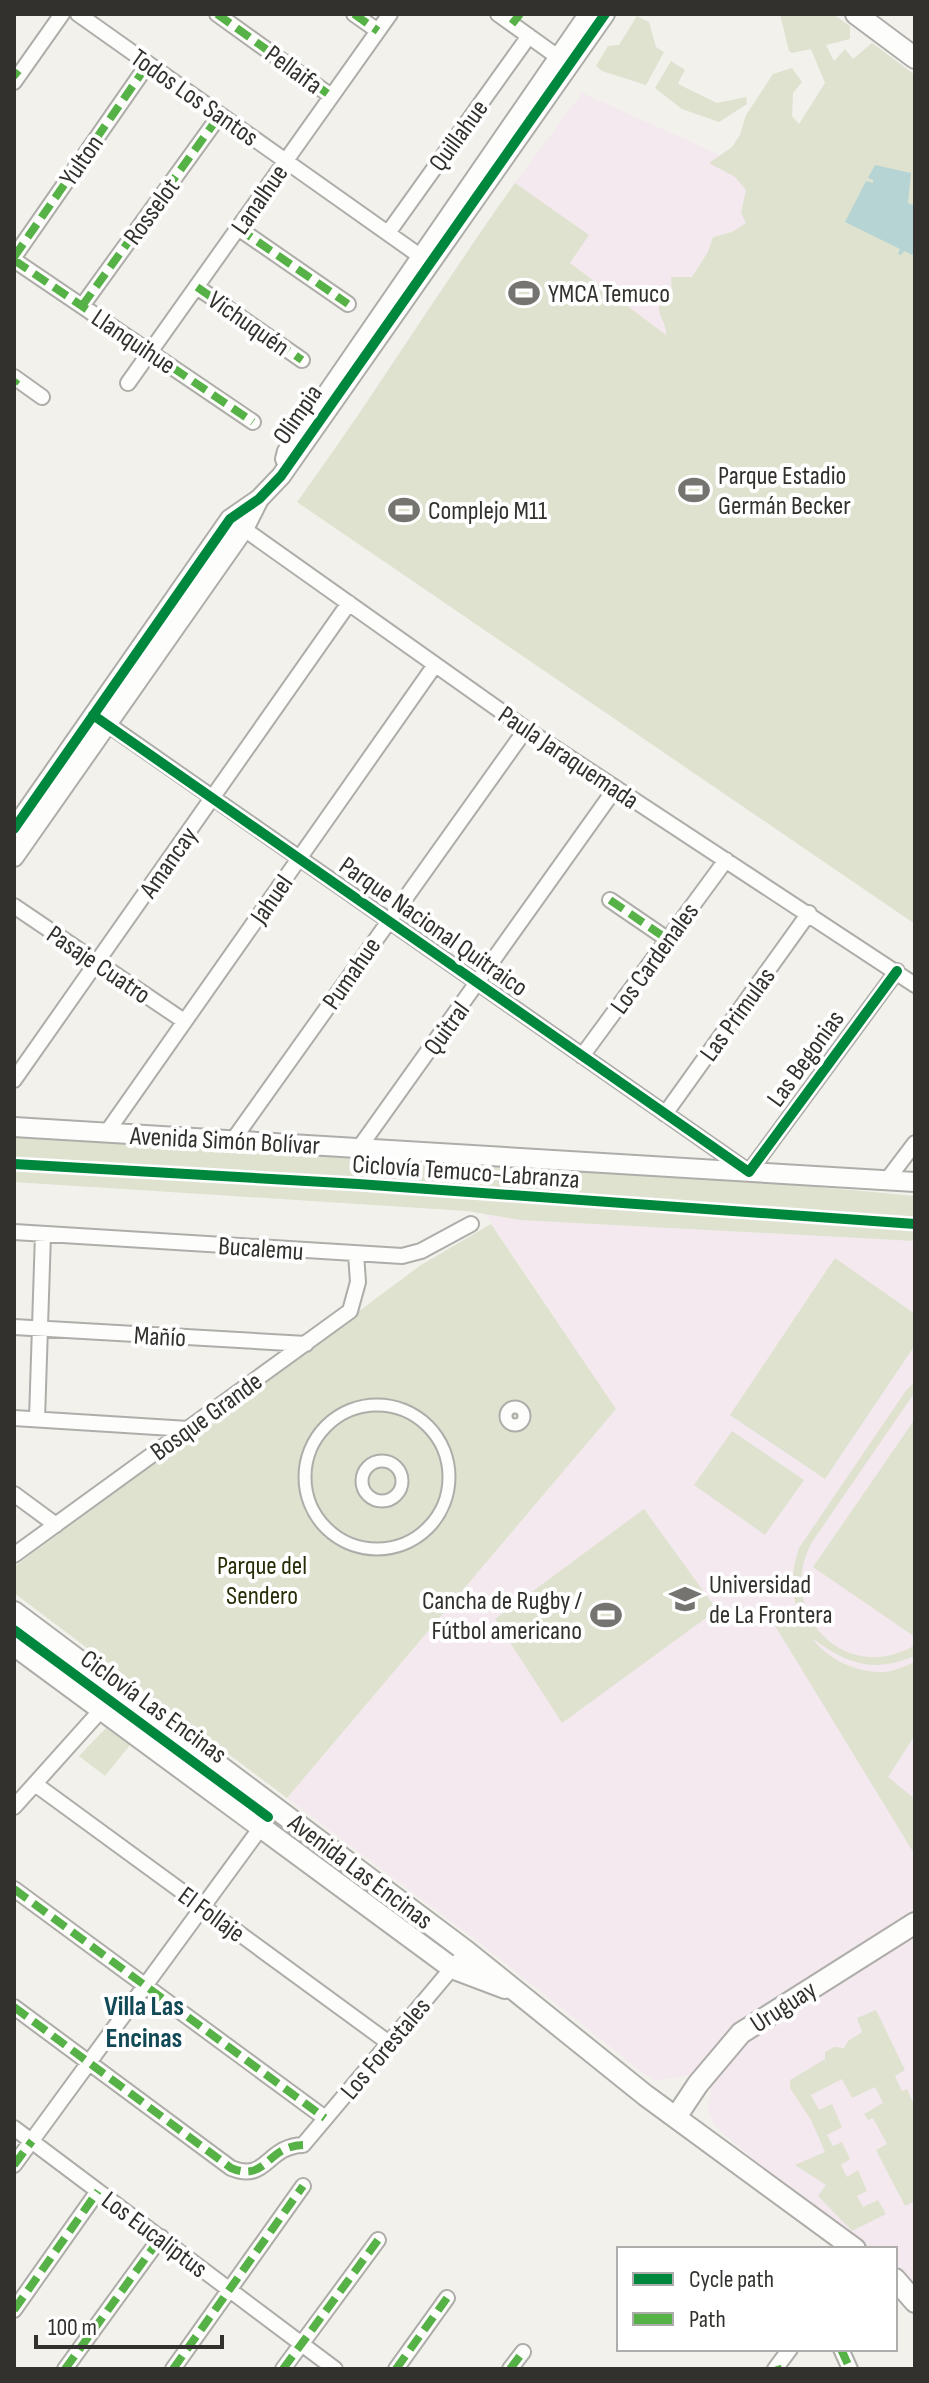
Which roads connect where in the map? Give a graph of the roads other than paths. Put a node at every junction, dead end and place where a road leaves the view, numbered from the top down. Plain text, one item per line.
1 (62, 14) edge
2 (78, 14) edge
3 (217, 14) edge
4 (354, 14) edge
5 (390, 14) edge
6 (498, 14) edge
7 (586, 14) edge
8 (605, 14) edge
9 (856, 14) edge
10 (516, 19) edge
11 (378, 31) junction
12 (529, 36) junction
13 (915, 58) edge
14 (563, 60) junction
15 (148, 64) junction
16 (16, 77) edge
17 (331, 96) junction
18 (220, 115) junction
19 (286, 161) junction
20 (238, 228) junction
21 (388, 233) junction
22 (14, 258) edge
23 (425, 260) junction
24 (197, 287) junction
25 (348, 304) dead end
26 (82, 306) junction
27 (150, 352) junction
28 (302, 360) dead end
29 (15, 380) edge
30 (128, 383) dead end
31 (42, 397) dead end
32 (253, 422) dead end
33 (237, 524) junction
34 (349, 603) junction
35 (435, 665) junction
36 (100, 719) junction
37 (526, 729) junction
38 (615, 789) junction
39 (213, 798) junction
40 (14, 829) edge
41 (14, 857) edge
42 (299, 859) junction
43 (726, 860) junction
44 (610, 900) dead end
45 (14, 906) edge
46 (809, 913) junction
47 (388, 920) junction
48 (667, 939) junction
49 (97, 963) junction
50 (897, 971) junction
51 (478, 983) junction
52 (915, 985) edge
53 (184, 1021) junction
54 (582, 1056) junction
55 (14, 1080) edge
56 (665, 1114) junction
57 (14, 1127) edge
58 (107, 1132) junction
59 (233, 1140) junction
60 (915, 1143) edge
61 (359, 1148) junction
62 (749, 1172) junction
63 (887, 1180) junction
64 (915, 1182) edge
65 (471, 1224) dead end
66 (14, 1232) edge
67 (43, 1234) junction
68 (356, 1254) junction
69 (14, 1327) edge
70 (41, 1328) junction
71 (306, 1344) junction
72 (14, 1418) edge
73 (37, 1419) junction
74 (188, 1429) junction
75 (304, 1482) joint
76 (14, 1494) edge
77 (56, 1525) junction
78 (14, 1555) edge
79 (14, 1612) edge
80 (34, 1626) junction
81 (15, 1647) edge
82 (119, 1690) junction
83 (102, 1710) junction
84 (35, 1784) junction
85 (276, 1806) junction
86 (14, 1807) edge
87 (261, 1827) junction
88 (14, 1889) edge
89 (203, 1907) junction
90 (915, 1923) edge
91 (466, 1951) junction
92 (452, 1968) junction
93 (145, 1985) junction
94 (513, 1991) junction
95 (14, 2007) edge
96 (389, 2043) junction
97 (89, 2062) junction
98 (611, 2069) junction
99 (698, 2084) junction
100 (645, 2095) junction
101 (325, 2118) junction
102 (674, 2121) junction
103 (14, 2128) edge
104 (32, 2141) junction
105 (717, 2147) junction
106 (14, 2165) edge
107 (303, 2186) dead end
108 (98, 2191) junction
109 (161, 2237) junction
110 (378, 2240) dead end
111 (852, 2247) edge
112 (897, 2281) edge
113 (230, 2290) junction
114 (447, 2298) dead end
115 (915, 2302) edge
116 (14, 2310) edge
117 (302, 2344) junction
118 (789, 2351) edge
119 (523, 2352) dead end
120 (777, 2368) edge
121 (65, 2369) edge
122 (173, 2369) edge
123 (283, 2369) edge
124 (335, 2369) edge
125 (396, 2369) edge
126 (510, 2369) edge

1 - 16 street
2 - 15 street, Todos Los Santos
3 - 17 street, Pellaifa
4 - 11 street
5 - 11 street, Lanalhue
6 - 10 street
7 - 14 street, Olimpia
8 - 14 street, Olimpia
9 - 13 main road
10 - 12 street
11 - 17 street, Lanalhue
12 - 14 street
12 - 21 street, Quillahue
14 - 23 street, Olimpia
15 - 18 street, Todos Los Santos
15 - 22 street, Yulton
17 - 19 street, Lanalhue
18 - 19 street, Todos Los Santos
18 - 26 street, Rosselot
19 - 20 street, Lanalhue
19 - 21 street, Todos Los Santos
20 - 24 street, Lanalhue
20 - 25 street
21 - 23 street, Todos Los Santos
22 - 26 street, Llanquihue
23 - 33 street, Olimpia
24 - 27 street, Lanalhue
24 - 28 street, Vichuquén
26 - 27 street, Llanquihue
27 - 30 street, Lanalhue
27 - 32 street, Llanquihue
29 - 31 street
33 - 34 street, Paula Jaraquemada
33 - 36 street, Olimpia
34 - 35 street, Paula Jaraquemada
34 - 39 street, Amancay
35 - 37 street, Paula Jaraquemada
35 - 42 street, Jahuel
36 - 39 street, Parque Nacional Quitraico
36 - 40 street, Olimpia
36 - 41 street, Olimpia
37 - 38 street, Paula Jaraquemada
37 - 47 street, Pumahue
38 - 43 street, Paula Jaraquemada
38 - 51 street, Quitral
39 - 42 street, Parque Nacional Quitraico
39 - 49 street, Amancay
42 - 47 street, Parque Nacional Quitraico
42 - 53 street, Jahuel
43 - 46 street, Paula Jaraquemada
43 - 48 street, Los Cardenales
44 - 48 street
45 - 49 street, Pasaje Cuatro
46 - 50 street, Paula Jaraquemada
46 - 56 street, Las Primulas
47 - 51 street, Parque Nacional Quitraico
47 - 59 street, Pumahue
48 - 54 street, Los Cardenales
49 - 53 street, Pasaje Cuatro
49 - 55 street, Amancay
50 - 52 street, Paula Jaraquemada
50 - 62 street, Las Begonias
51 - 54 street, Parque Nacional Quitraico
51 - 61 street, Quitral
53 - 58 street, Jahuel
54 - 56 street, Parque Nacional Quitraico
56 - 62 street, Parque Nacional Quitraico
57 - 58 street, Avenida Simón Bolívar
58 - 59 street, Avenida Simón Bolívar
59 - 61 street, Avenida Simón Bolívar
60 - 63 street
61 - 62 street, Avenida Simón Bolívar
62 - 63 street, Avenida Simón Bolívar
63 - 64 street, Avenida Simón Bolívar
65 - 68 street, Bucalemu
66 - 67 street, Bucalemu
67 - 68 street, Bucalemu
67 - 70 street
68 - 71 street, Bosque Grande
69 - 70 street, Mañío
70 - 71 street, Mañío
70 - 73 street
71 - 74 street, Bosque Grande
72 - 73 street
73 - 74 street
74 - 77 street, Bosque Grande
75 - 75 street
76 - 77 street
77 - 78 street, Bosque Grande
79 - 80 main road, Avenida Las Encinas
80 - 81 street
80 - 82 main road, Avenida Las Encinas
81 - 83 main road, Avenida Las Encinas
82 - 83 street
82 - 85 main road, Avenida Las Encinas
83 - 84 street
83 - 87 main road, Avenida Las Encinas
84 - 86 street
84 - 89 street, El Follaje
85 - 87 street
85 - 91 main road, Avenida Las Encinas
87 - 89 street
87 - 92 main road, Avenida Las Encinas
88 - 93 street
89 - 93 street
89 - 96 street, El Follaje
90 - 99 main road, Uruguay
91 - 92 street, Los Forestales
91 - 94 main road, Avenida Las Encinas
92 - 94 main road, Avenida Las Encinas
92 - 96 street, Los Forestales
93 - 97 street
93 - 101 street
94 - 98 main road, Avenida Las Encinas
95 - 97 street
96 - 101 street, Los Forestales
97 - 101 street, Los Forestales
97 - 104 street
98 - 100 main road, Avenida Las Encinas
98 - 102 main road, Avenida Las Encinas
99 - 100 main road
99 - 102 main road, Uruguay
99 - 105 main road
100 - 102 main road, Avenida Las Encinas
102 - 105 main road, Avenida Las Encinas
103 - 104 street, Los Eucaliptus
104 - 106 street
104 - 108 street, Los Eucaliptus
105 - 111 main road, Avenida Las Encinas
107 - 113 street
108 - 109 street, Los Eucaliptus
108 - 116 street
109 - 113 street, Los Eucaliptus
109 - 121 street
110 - 117 street
112 - 115 main road
113 - 117 street, Los Eucaliptus
113 - 122 street
114 - 125 street
117 - 123 street
117 - 124 street, Los Eucaliptus
118 - 120 street
119 - 126 street

